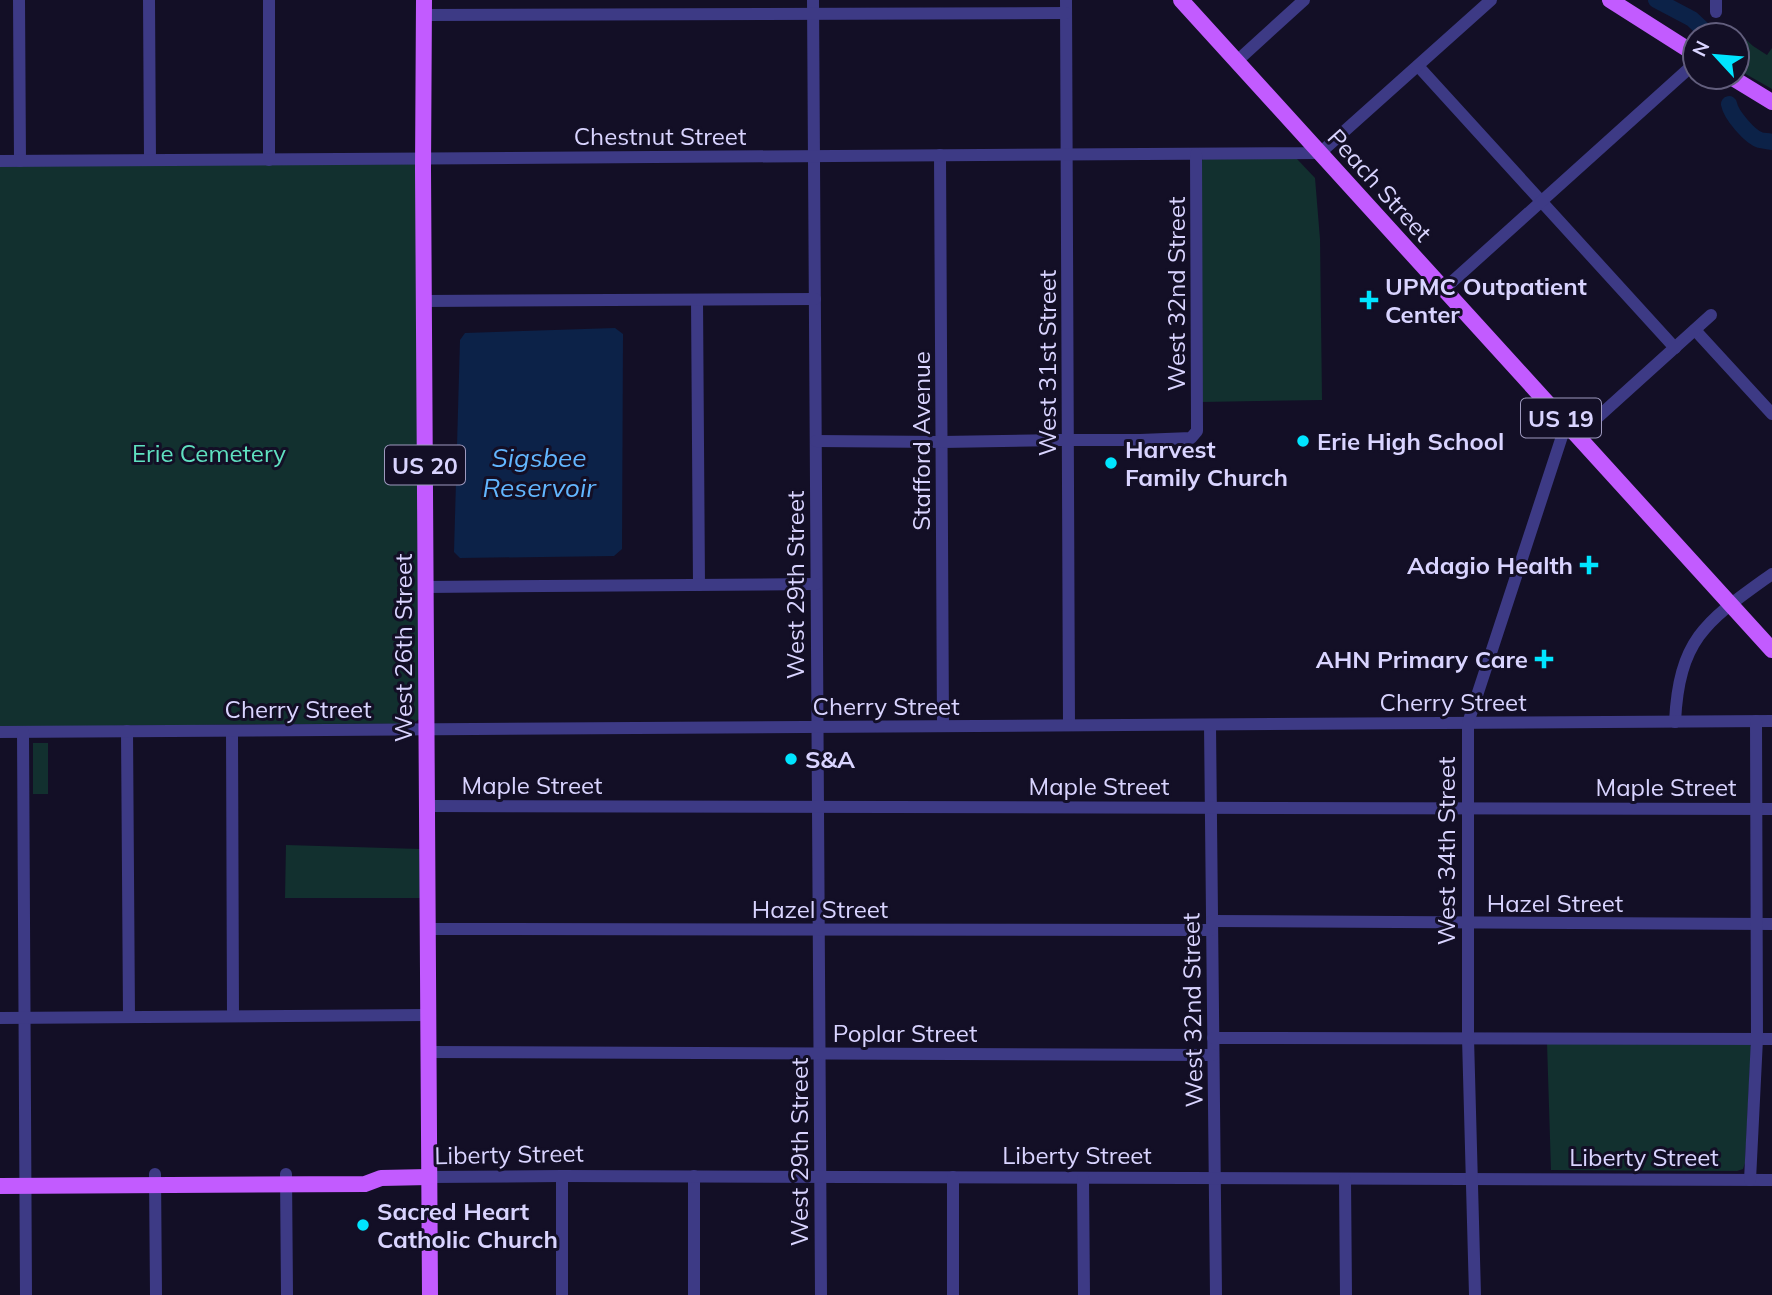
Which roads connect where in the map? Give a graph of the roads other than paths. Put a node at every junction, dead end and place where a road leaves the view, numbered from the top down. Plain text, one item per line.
1 (19, 0) edge
2 (149, 0) edge
3 (269, 0) edge
4 (813, 0) edge
5 (1181, 0) edge
6 (1304, 0) edge
7 (1491, 0) edge
8 (1610, 0) edge
9 (424, 7) edge
10 (1066, 7) edge
11 (813, 14) junction
12 (1681, 45) edge
13 (1237, 61) junction
14 (1418, 66) junction
15 (1681, 76) edge
16 (1751, 89) edge
17 (1772, 102) edge
18 (1196, 153) junction
19 (1320, 153) junction
20 (1066, 154) junction
21 (940, 155) junction
22 (814, 156) junction
23 (424, 159) junction
24 (150, 160) junction
25 (270, 160) junction
26 (0, 161) edge
27 (20, 161) junction
28 (1542, 201) junction
29 (1444, 289) junction
30 (815, 299) junction
31 (697, 300) junction
32 (424, 301) junction
33 (1711, 315) dead end
34 (1695, 330) junction
35 (1675, 348) junction
36 (1772, 414) edge
37 (1572, 430) junction
38 (1069, 440) junction
39 (816, 441) junction
40 (942, 442) junction
41 (1772, 574) edge
42 (816, 584) junction
43 (699, 585) junction
44 (425, 587) junction
45 (1730, 604) junction
46 (1772, 650) edge
47 (1756, 721) junction
48 (1772, 721) edge
49 (1675, 722) junction
50 (1468, 723) junction
51 (1210, 724) junction
52 (1069, 725) junction
53 (943, 726) junction
54 (817, 727) junction
55 (426, 729) junction
56 (127, 731) junction
57 (232, 731) junction
58 (0, 732) edge
59 (23, 732) junction
60 (427, 806) junction
61 (818, 807) junction
62 (1210, 808) junction
63 (1467, 808) junction
64 (1756, 808) junction
65 (1772, 808) edge
66 (1467, 924) junction
67 (1757, 924) junction
68 (1772, 924) edge
69 (1212, 926) junction
70 (428, 929) junction
71 (819, 930) junction
72 (428, 1015) junction
73 (233, 1016) junction
74 (129, 1017) junction
75 (0, 1018) edge
76 (24, 1018) junction
77 (1213, 1038) junction
78 (1468, 1038) junction
79 (1757, 1039) junction
80 (1772, 1039) edge
81 (428, 1052) junction
82 (820, 1054) junction
83 (1213, 1055) junction
84 (0, 1175) edge
85 (562, 1175) junction
86 (694, 1176) junction
87 (429, 1177) junction
88 (820, 1177) junction
89 (953, 1177) junction
90 (1083, 1178) junction
91 (1214, 1178) junction
92 (1472, 1178) junction
93 (286, 1179) junction
94 (1345, 1179) junction
95 (155, 1180) junction
96 (1750, 1180) junction
97 (1772, 1180) edge
98 (25, 1181) junction
99 (0, 1186) edge
100 (26, 1295) edge
101 (156, 1295) edge
102 (287, 1295) edge
103 (430, 1295) edge
104 (562, 1295) edge
105 (694, 1295) edge
106 (821, 1295) edge
107 (953, 1295) edge
108 (1084, 1295) edge
109 (1216, 1295) edge
110 (1346, 1295) edge
111 (1475, 1295) edge

1 - 27 street
2 - 24 street
3 - 25 street
4 - 11 street, West 29th Street
5 - 13 main road, Peach Street / US 19
6 - 13 street
7 - 14 street
8 - 12 main road
9 - 11 street
9 - 23 main road, West 26th Street / US 20
10 - 11 street
10 - 20 street, West 31st Street
11 - 22 street, West 29th Street
13 - 19 main road, Peach Street / US 19
14 - 19 street
14 - 28 street
15 - 28 street
16 - 17 main road
18 - 19 street, Chestnut Street
18 - 20 street, Chestnut Street
18 - 38 street, West 32nd Street
19 - 29 main road, Peach Street / US 19
20 - 21 street, Chestnut Street
20 - 38 street, West 31st Street
21 - 22 street, Chestnut Street
21 - 40 street, Stafford Avenue
22 - 23 street, Chestnut Street
22 - 30 street, West 29th Street
23 - 25 street, Chestnut Street
23 - 32 main road, West 26th Street / US 20
24 - 25 street, Chestnut Street
24 - 27 street, Chestnut Street
26 - 27 street, Chestnut Street
28 - 29 street
28 - 35 street
29 - 37 main road, Peach Street / US 19
30 - 31 street
30 - 39 street, West 29th Street
31 - 32 street
31 - 43 street
32 - 44 main road, West 26th Street / US 20
33 - 34 street
34 - 35 street
34 - 36 street
35 - 37 street
37 - 45 main road, Peach Street / US 19
37 - 50 street, West 34th Street
38 - 40 street
38 - 52 street, West 31st Street
39 - 40 street
39 - 42 street, West 29th Street
40 - 53 street, Stafford Avenue
41 - 45 street
42 - 43 street
42 - 54 street, West 29th Street
43 - 44 street
44 - 55 main road, West 26th Street / US 20
45 - 46 main road, Peach Street / US 19
45 - 49 street
47 - 48 street, Cherry Street
47 - 49 street, Cherry Street
47 - 64 street
49 - 50 street, Cherry Street
50 - 51 street, Cherry Street
50 - 63 street, West 34th Street
51 - 52 street, Cherry Street
51 - 62 street, West 32nd Street
52 - 53 street, Cherry Street
53 - 54 street, Cherry Street
54 - 55 street, Cherry Street
54 - 61 street, West 29th Street
55 - 57 street, Cherry Street
55 - 60 main road, West 26th Street / US 20
56 - 57 street, Cherry Street
56 - 59 street, Cherry Street
56 - 74 street
57 - 73 street
58 - 59 street, Cherry Street
59 - 76 street
60 - 61 street, Maple Street
60 - 70 main road, West 26th Street / US 20
61 - 62 street, Maple Street
61 - 71 street, West 29th Street
62 - 63 street, Maple Street
62 - 69 street, West 32nd Street
63 - 64 street, Maple Street
63 - 66 street, West 34th Street
64 - 65 street, Maple Street
64 - 67 street
66 - 67 street, Hazel Street
66 - 69 street, Hazel Street
66 - 78 street, West 34th Street
67 - 68 street, Hazel Street
67 - 79 street
69 - 71 street, Hazel Street
69 - 77 street, West 32nd Street
70 - 71 street, Hazel Street
70 - 72 main road, West 26th Street / US 20
71 - 82 street, West 29th Street
72 - 73 street
72 - 81 main road, West 26th Street / US 20
73 - 74 street
74 - 76 street
75 - 76 street
76 - 98 street
77 - 78 street
77 - 83 street, West 32nd Street
78 - 79 street
78 - 92 street, West 34th Street
79 - 80 street
79 - 96 street
81 - 82 street, Poplar Street
81 - 87 main road, West 26th Street / US 20
82 - 83 street, Poplar Street
82 - 88 street, West 29th Street
83 - 91 street, West 32nd Street
84 - 98 main road, Liberty Street
85 - 86 street, Liberty Street
85 - 87 street, Liberty Street
85 - 104 street
86 - 88 street, Liberty Street
86 - 105 street
87 - 93 main road, Liberty Street
87 - 103 main road, West 26th Street / US 20
88 - 89 street, Liberty Street
88 - 106 street, West 29th Street
89 - 90 street, Liberty Street
89 - 107 street
90 - 91 street, Liberty Street
90 - 108 street
91 - 94 street, Liberty Street
91 - 109 street, West 32nd Street
92 - 94 street, Liberty Street
92 - 96 street, Liberty Street
92 - 111 street, West 34th Street
93 - 95 main road, Liberty Street
93 - 102 street
94 - 110 street
95 - 98 main road, Liberty Street
95 - 101 street
96 - 97 street, Liberty Street
98 - 99 main road, Liberty Street
98 - 100 street

